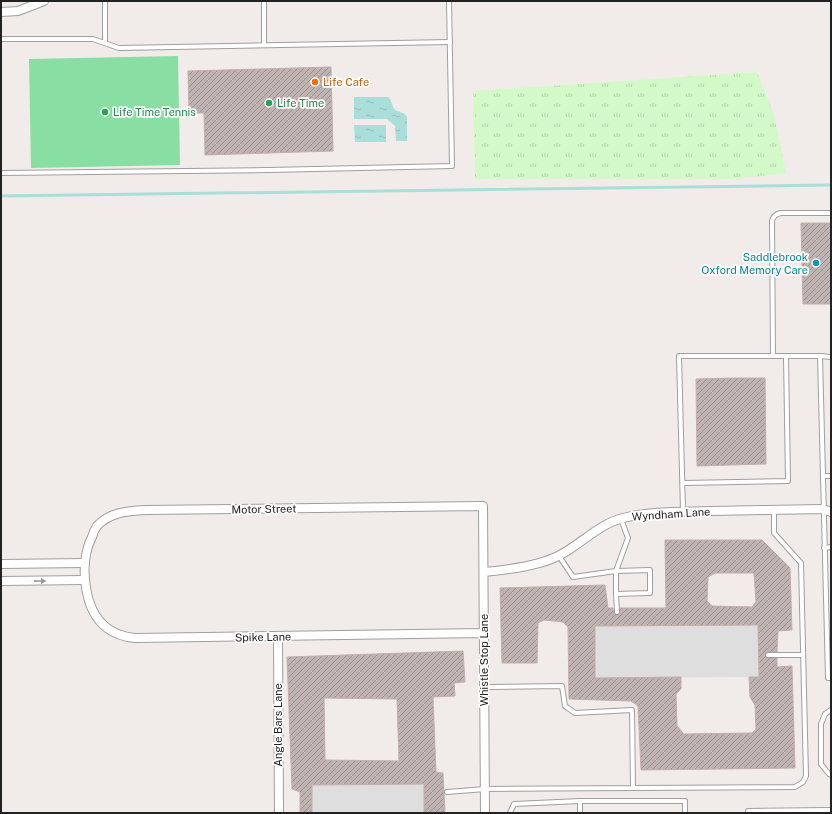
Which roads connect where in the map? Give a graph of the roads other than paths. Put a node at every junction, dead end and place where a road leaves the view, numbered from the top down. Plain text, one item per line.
1 (44, 1) edge
2 (105, 1) edge
3 (264, 1) edge
4 (449, 1) edge
5 (1, 12) edge
6 (1, 39) edge
7 (450, 42) junction
8 (105, 43) junction
9 (264, 45) junction
10 (1, 173) edge
11 (831, 213) edge
12 (773, 356) junction
13 (786, 356) junction
14 (820, 356) junction
15 (831, 356) edge
16 (823, 476) junction
17 (831, 476) edge
18 (682, 482) junction
19 (483, 506) joint
20 (831, 506) edge
21 (774, 510) junction
22 (827, 510) edge
23 (683, 512) junction
24 (621, 518) junction
25 (824, 548) junction
26 (831, 548) edge
27 (559, 556) junction
28 (85, 563) junction
29 (1, 564) edge
30 (616, 571) junction
31 (484, 572) junction
32 (84, 576) junction
33 (1, 581) edge
34 (616, 594) junction
35 (617, 612) dead end
36 (826, 614) junction
37 (831, 614) edge
38 (484, 634) junction
39 (278, 637) junction
40 (768, 655) dead end
41 (803, 655) junction
42 (831, 678) edge
43 (484, 687) junction
44 (831, 710) edge
45 (831, 775) edge
46 (634, 788) junction
47 (485, 789) junction
48 (447, 792) dead end
49 (580, 801) junction
50 (831, 810) edge
51 (773, 812) edge
52 (278, 813) edge
53 (485, 813) edge
54 (510, 813) edge
55 (580, 813) edge
56 (685, 813) edge
57 (748, 813) edge

1 - 5 street
2 - 8 lane
3 - 9 lane
4 - 7 lane
6 - 8 lane
7 - 9 lane
7 - 10 lane
8 - 9 lane
11 - 12 lane
12 - 13 lane
12 - 18 lane
13 - 14 lane
13 - 18 lane
14 - 15 lane
14 - 16 lane
16 - 17 lane
16 - 22 lane
18 - 23 lane
19 - 28 street, Motor Street
19 - 31 street, Whistle Stop Lane
20 - 22 street, Wyndham Lane
21 - 22 street, Wyndham Lane
21 - 23 street, Wyndham Lane
21 - 41 lane
22 - 25 lane
23 - 24 street, Wyndham Lane
24 - 27 street, Wyndham Lane
24 - 30 lane
25 - 26 lane
25 - 36 lane
27 - 30 lane
27 - 31 street, Wyndham Lane
28 - 29 street
28 - 32 street, Motor Street
30 - 34 lane
30 - 34 lane
31 - 38 street, Whistle Stop Lane
33 -> 32 street
32 - 39 street, Spike Lane
34 - 35 lane
36 - 37 lane
36 - 42 lane
38 - 39 street, Spike Lane
38 - 43 street, Whistle Stop Lane
39 - 52 street, Angle Bars Lane
40 - 41 lane
41 - 46 lane
43 - 46 lane
43 - 47 street, Whistle Stop Lane
44 - 45 lane
46 - 47 lane
47 - 48 lane
47 - 53 street, Whistle Stop Lane
49 - 54 lane
49 - 55 lane
49 - 56 lane
50 - 51 lane
51 - 57 lane

